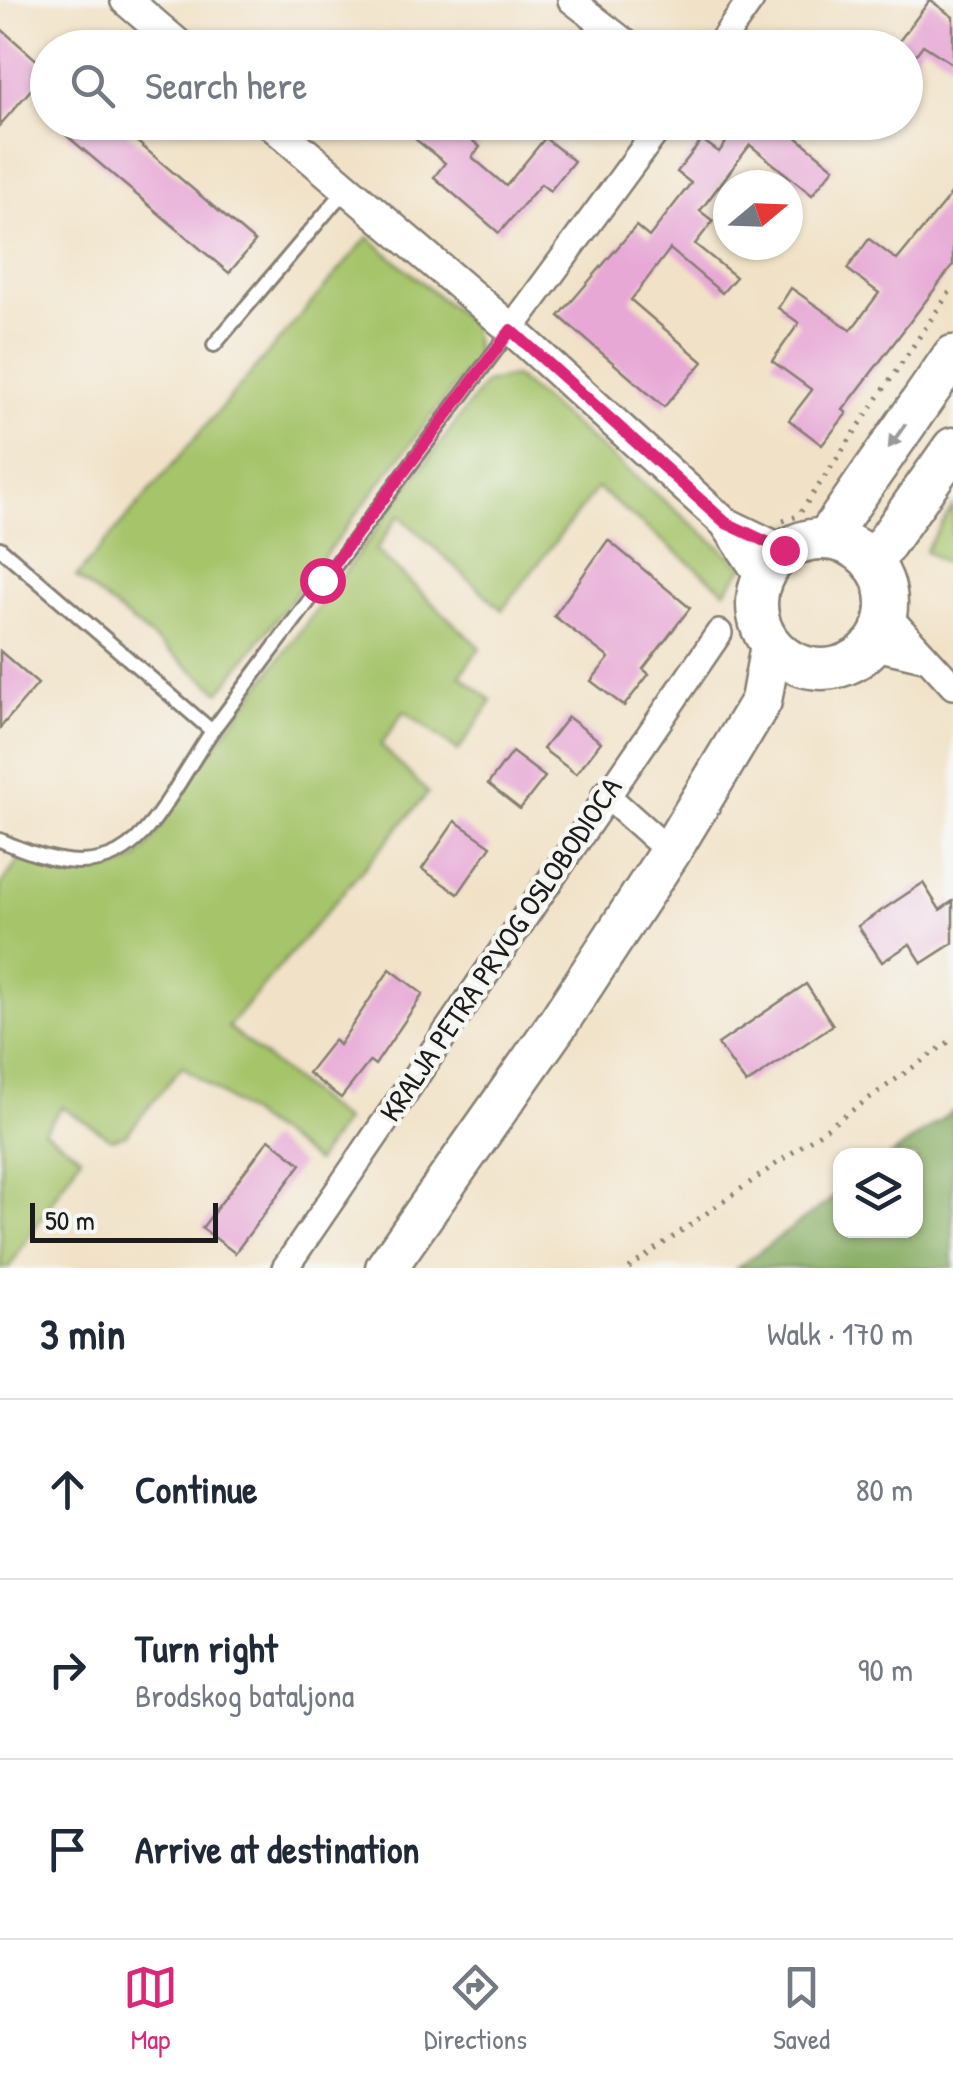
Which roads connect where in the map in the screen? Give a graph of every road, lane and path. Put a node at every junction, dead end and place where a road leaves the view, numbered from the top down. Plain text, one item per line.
1 (126, 0) edge
2 (571, 0) edge
3 (751, 0) edge
4 (161, 30) edge
5 (610, 30) edge
6 (730, 30) edge
7 (290, 140) edge
8 (650, 140) edge
9 (346, 189) junction
10 (953, 287) edge
11 (511, 330) junction
12 (214, 346) dead end
13 (953, 356) edge
14 (953, 448) edge
15 (726, 523) junction
16 (826, 539) junction
17 (0, 548) edge
18 (872, 562) junction
19 (773, 564) junction
20 (879, 630) junction
21 (719, 632) dead end
22 (771, 645) junction
23 (924, 658) junction
24 (807, 668) junction
25 (953, 686) edge
26 (760, 701) junction
27 (212, 731) junction
28 (605, 794) junction
29 (0, 840) edge
30 (670, 852) junction
31 (953, 1039) edge
32 (284, 1268) edge
33 (386, 1268) edge
34 (630, 1268) edge

1 - 4 street
2 - 5 street
3 - 6 street
7 - 9 street
8 - 11 street
9 - 11 street
9 - 12 lane
10 - 15 path
11 - 15 street
11 - 27 lane
13 -> 16 main road
14 - 18 main road
15 - 19 street
16 - 18 main road
16 - 19 main road
17 - 27 lane
18 - 20 main road
19 - 22 main road
20 - 23 street
20 - 23 street
20 - 24 main road
21 - 28 street, KRALJA PETRA PRVOG OSLOBODIOCA
22 - 24 main road
22 - 26 main road
23 - 25 street
24 - 26 main road
26 - 30 main road
27 - 29 lane
28 - 30 street
28 - 32 street, KRALJA PETRA PRVOG OSLOBODIOCA
30 - 33 main road
31 - 34 path

